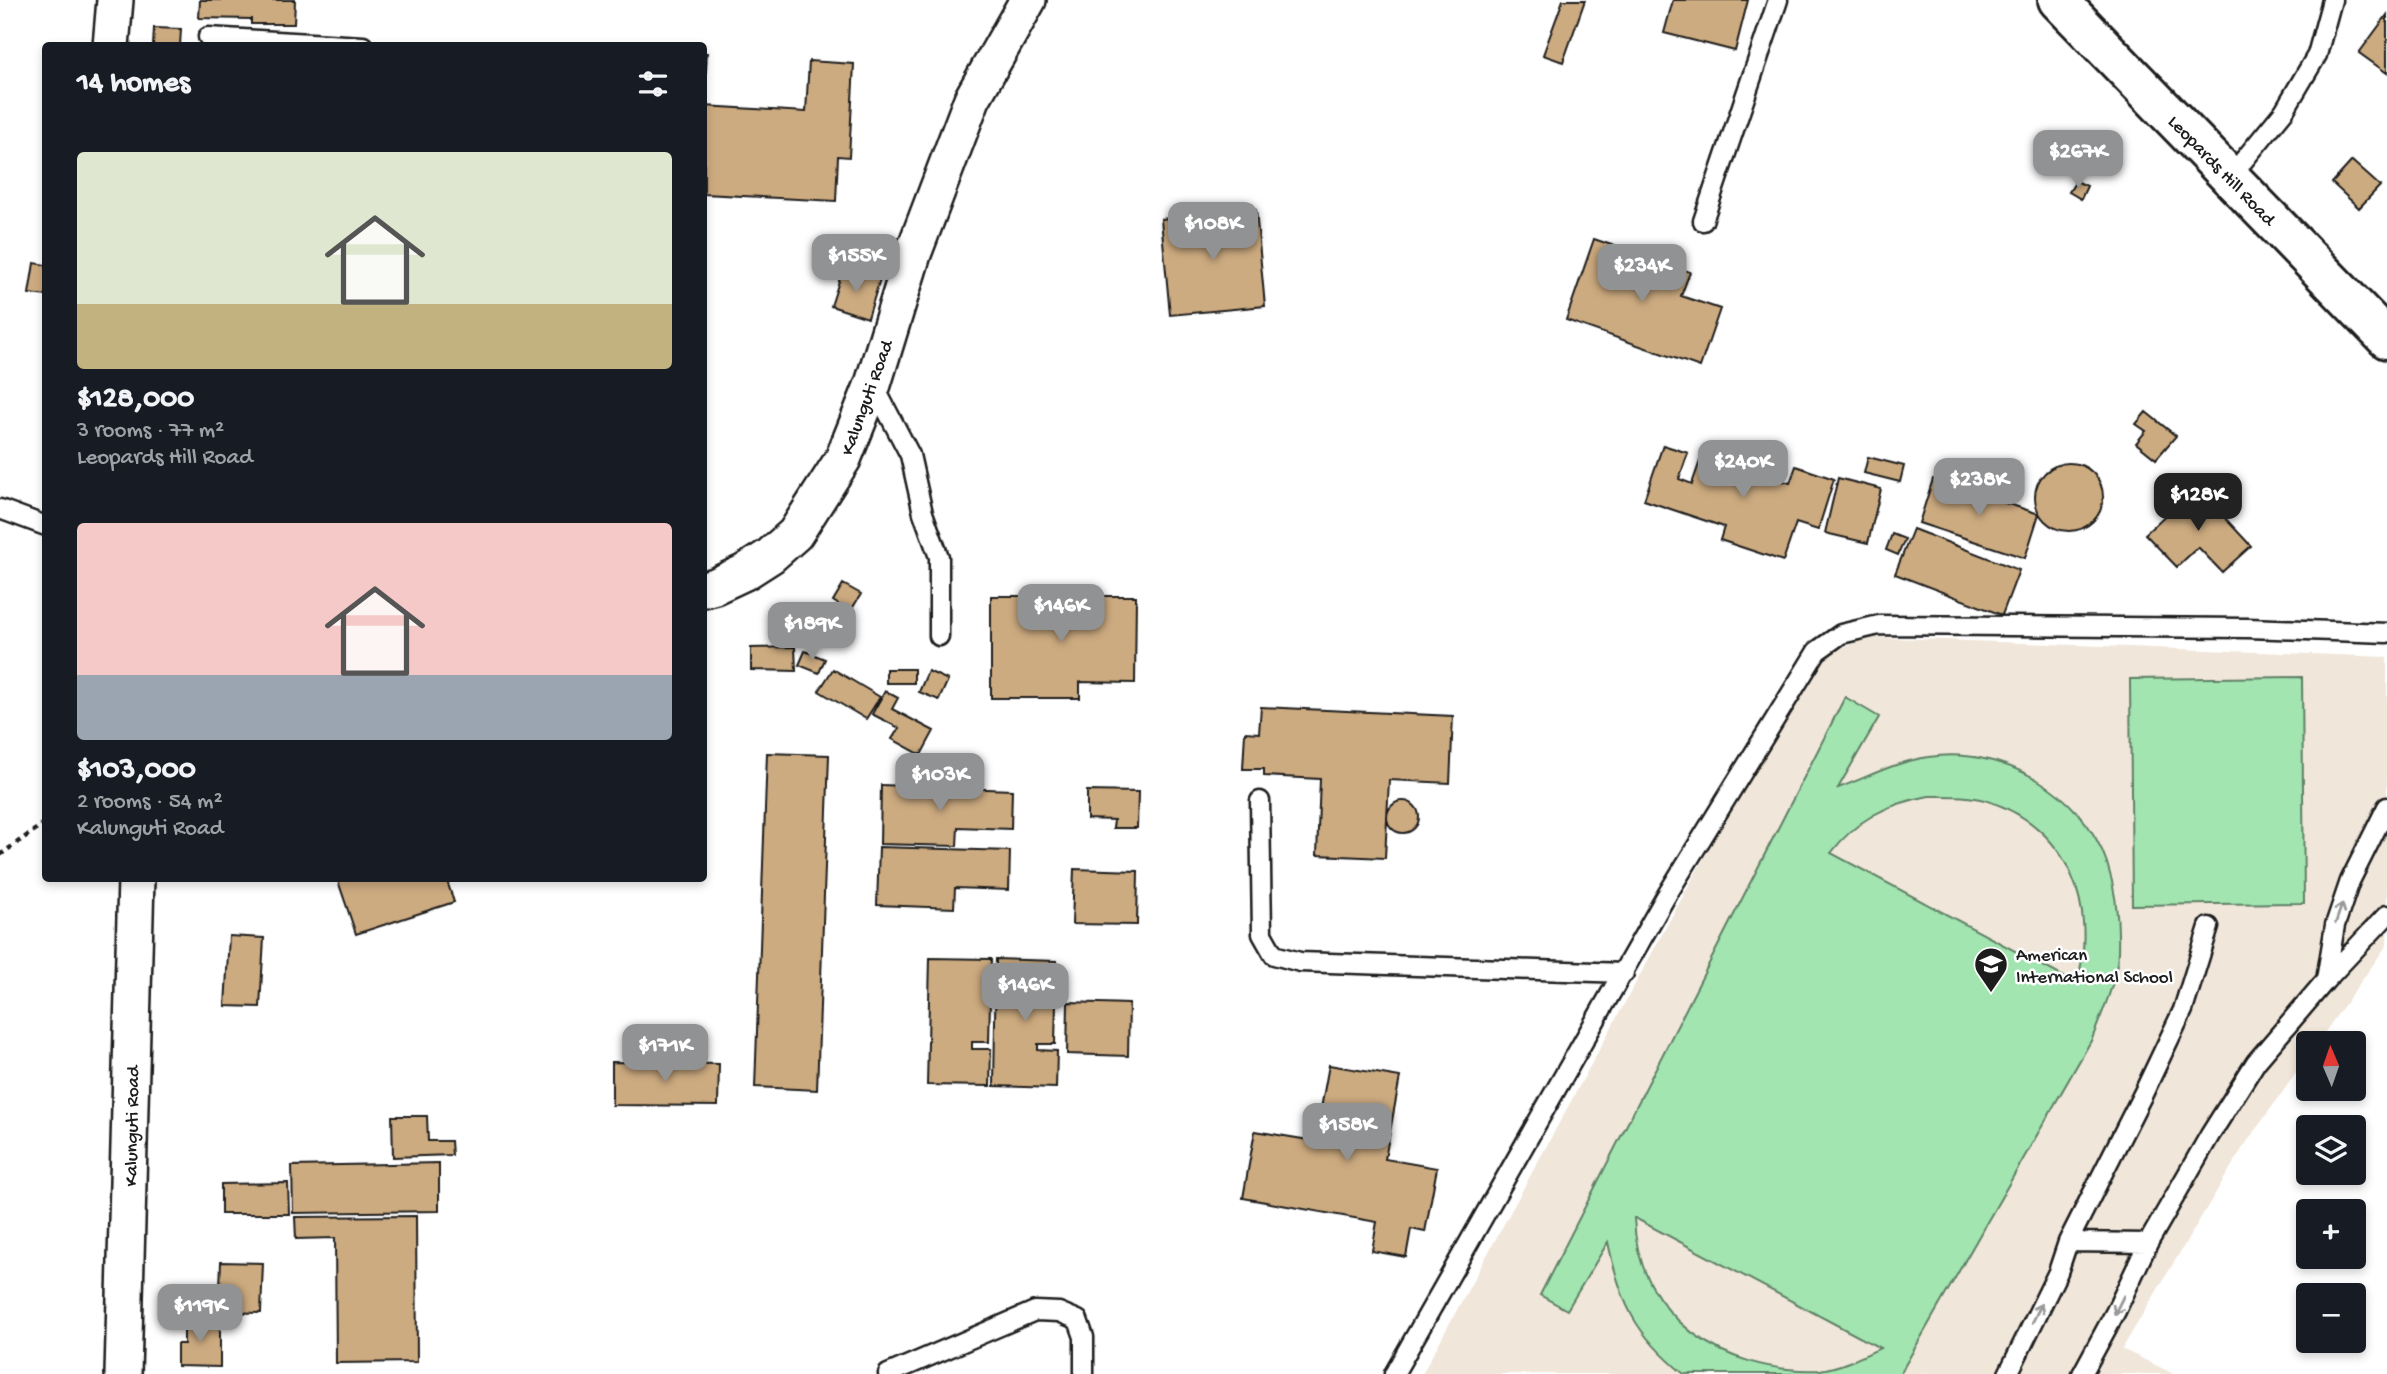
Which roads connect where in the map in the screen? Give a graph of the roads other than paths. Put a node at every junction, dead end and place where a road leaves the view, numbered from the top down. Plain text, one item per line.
1 (115, 0) edge
2 (1028, 0) edge
3 (1778, 0) edge
4 (2058, 0) edge
5 (2332, 0) edge
6 (208, 37) dead end
7 (111, 42) edge
8 (294, 42) edge
9 (2230, 177) junction
10 (1703, 221) dead end
11 (2387, 339) edge
12 (873, 384) junction
13 (0, 509) edge
14 (42, 525) edge
15 (707, 588) edge
16 (2387, 633) edge
17 (939, 636) dead end
18 (1260, 801) dead end
19 (2387, 807) edge
20 (136, 882) edge
21 (2387, 915) edge
22 (2209, 927) dead end
23 (1624, 973) junction
24 (2326, 979) junction
25 (2068, 1242) junction
26 (2148, 1243) junction
27 (123, 1374) edge
28 (888, 1374) edge
29 (1084, 1374) edge
30 (1394, 1374) edge
31 (2008, 1374) edge
32 (2082, 1374) edge

1 - 7 street
2 - 12 street, Kalunguti Road
3 - 10 lane
4 - 9 main road, Leopards Hill Road
5 - 9 lane
6 - 8 lane
9 - 11 main road, Leopards Hill Road
12 - 15 street, Kalunguti Road
12 - 17 lane
13 - 14 lane
16 - 23 lane
18 - 23 lane
24 -> 19 lane
20 - 27 street, Kalunguti Road
21 - 24 lane
22 - 25 lane
23 - 30 lane
24 - 26 lane
25 - 26 lane
31 -> 25 lane
26 -> 32 lane
28 - 29 lane

